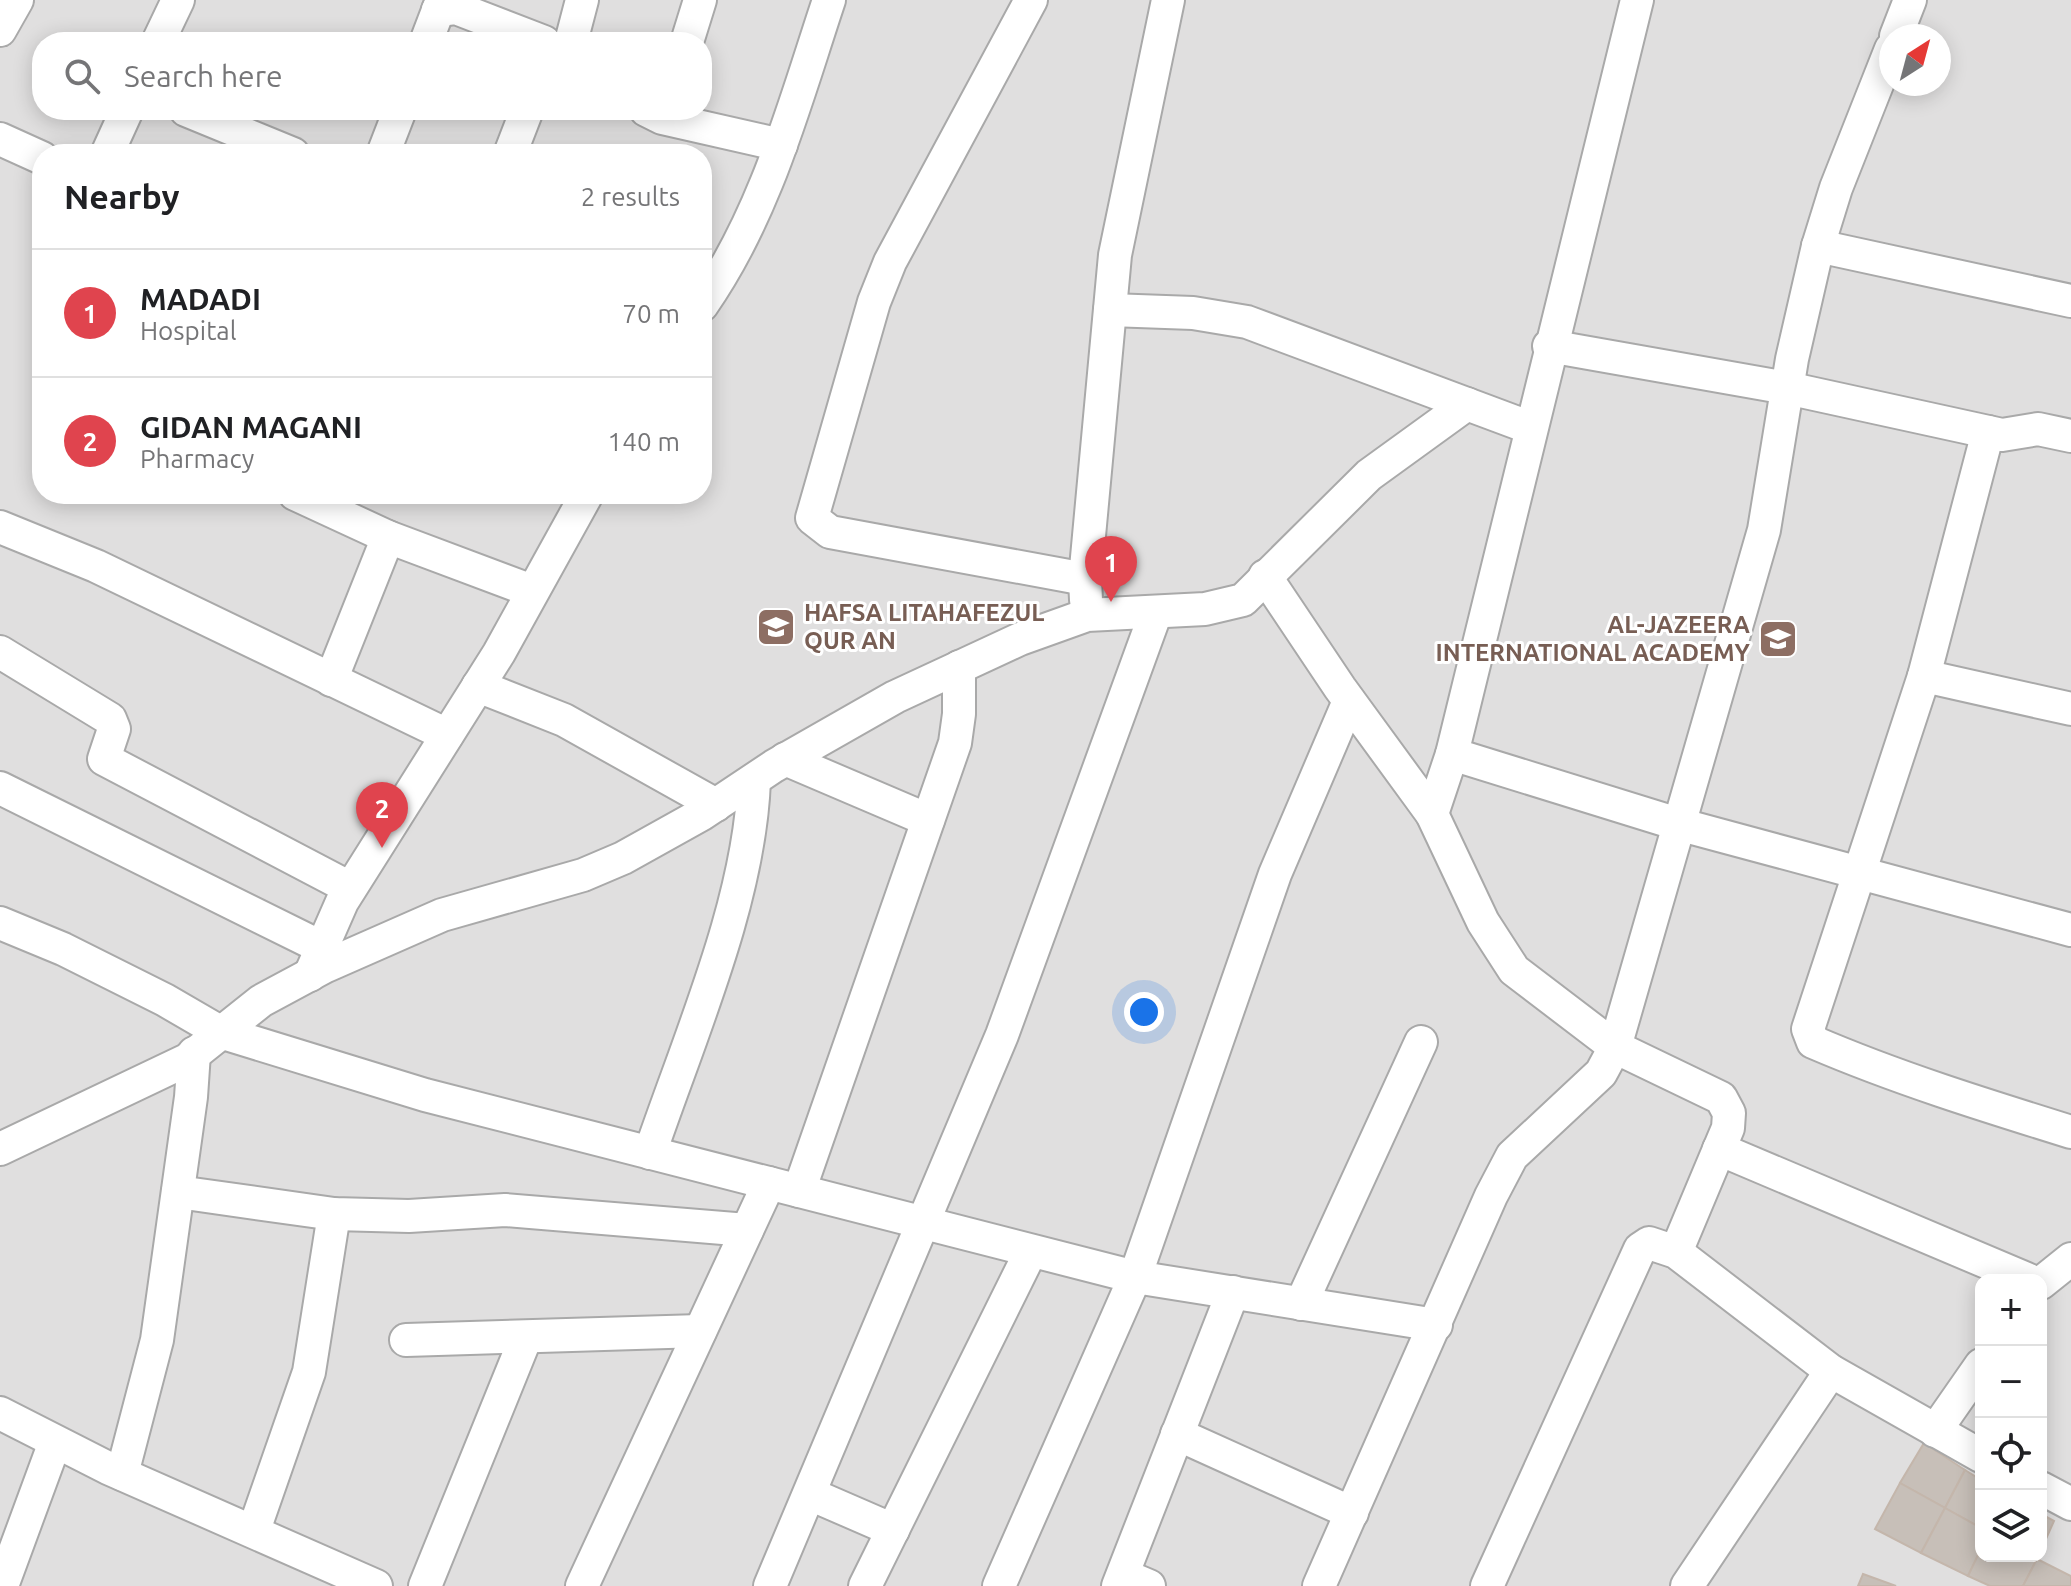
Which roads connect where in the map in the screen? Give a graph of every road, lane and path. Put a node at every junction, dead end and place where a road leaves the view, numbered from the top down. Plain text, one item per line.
1 (17, 0) edge
2 (178, 0) edge
3 (582, 0) edge
4 (700, 0) edge
5 (829, 0) edge
6 (1031, 0) edge
7 (1168, 0) edge
8 (1637, 0) edge
9 (1910, 0) edge
10 (440, 5) edge
11 (1901, 24) edge
12 (0, 30) edge
13 (163, 32) edge
14 (430, 32) edge
15 (518, 32) edge
16 (574, 32) edge
17 (690, 32) edge
18 (1879, 79) edge
19 (122, 120) edge
20 (210, 120) edge
21 (396, 120) edge
22 (523, 120) edge
23 (685, 120) edge
24 (0, 139) edge
25 (112, 144) edge
26 (269, 144) edge
27 (387, 144) edge
28 (514, 144) edge
29 (781, 145) junction
30 (32, 153) edge
31 (1818, 246) junction
32 (712, 284) edge
33 (2071, 301) edge
34 (1110, 310) junction
35 (1549, 346) junction
36 (1787, 388) junction
37 (1467, 404) junction
38 (1531, 428) junction
39 (1988, 432) junction
40 (2071, 436) edge
41 (317, 504) edge
42 (581, 504) edge
43 (0, 527) edge
44 (388, 537) junction
45 (1265, 576) junction
46 (1085, 579) junction
47 (532, 591) junction
48 (1156, 612) junction
49 (1087, 615) junction
50 (0, 652) edge
51 (959, 667) junction
52 (1924, 676) junction
53 (331, 680) junction
54 (478, 686) junction
55 (1349, 701) junction
56 (2071, 709) edge
57 (447, 735) junction
58 (1452, 754) junction
59 (785, 759) junction
60 (754, 780) junction
61 (0, 788) edge
62 (716, 805) junction
63 (1432, 814) junction
64 (928, 820) junction
65 (1678, 824) junction
66 (1860, 876) junction
67 (350, 888) junction
68 (0, 923) edge
69 (2071, 930) edge
70 (316, 961) junction
71 (220, 1032) junction
72 (1421, 1042) dead end
73 (1615, 1047) junction
74 (194, 1053) junction
75 (2071, 1132) edge
76 (0, 1149) edge
77 (1719, 1149) junction
78 (650, 1153) junction
79 (784, 1187) junction
80 (178, 1192) junction
81 (334, 1214) junction
82 (925, 1224) junction
83 (747, 1230) junction
84 (1031, 1251) junction
85 (1676, 1252) junction
86 (2071, 1259) edge
87 (2015, 1274) edge
88 (1135, 1277) junction
89 (2047, 1278) edge
90 (1233, 1292) junction
91 (1301, 1304) junction
92 (1436, 1325) junction
93 (700, 1331) junction
94 (526, 1337) junction
95 (406, 1340) dead end
96 (1831, 1371) junction
97 (1975, 1374) edge
98 (0, 1413) edge
99 (1935, 1431) junction
100 (1177, 1434) junction
101 (55, 1442) junction
102 (1975, 1453) edge
103 (122, 1474) junction
104 (2045, 1490) edge
105 (810, 1494) junction
106 (2071, 1504) edge
107 (1352, 1513) junction
108 (254, 1530) junction
109 (893, 1530) junction
110 (1130, 1582) edge
111 (2, 1586) edge
112 (376, 1586) edge
113 (425, 1586) edge
114 (582, 1586) edge
115 (770, 1586) edge
116 (865, 1586) edge
117 (999, 1586) edge
118 (1319, 1586) edge
119 (1487, 1586) edge
120 (1687, 1586) edge

1 - 12 street
2 - 13 street
3 - 16 street
4 - 17 street
5 - 29 street
6 - 46 street
7 - 34 street
8 - 35 street
9 - 11 street
10 - 14 street
10 - 15 street
18 - 31 street
19 - 25 street
20 - 26 street
21 - 27 street
22 - 28 street
23 - 29 street
24 - 30 street
29 - 32 street
31 - 33 street
31 - 36 street
34 - 37 street
34 - 46 street
35 - 36 street
35 - 38 street
36 - 39 street
36 - 65 street
37 - 38 street
37 - 45 street
38 - 58 street
39 - 40 street
39 - 52 street
41 - 44 street
42 - 47 street
43 - 53 street
44 - 47 street
44 - 53 street
45 - 48 street
45 - 55 street
46 - 49 street
47 - 54 street
48 - 49 street
48 - 82 street
49 - 51 street
50 - 67 street
51 - 59 street
51 - 64 street
52 - 56 street
52 - 66 street
53 - 57 street
54 - 57 street
54 - 62 street
55 - 63 street
55 - 88 street
57 - 67 street
58 - 63 street
58 - 65 street
59 - 60 street
59 - 64 street
60 - 62 street
60 - 78 street
61 - 70 street
62 - 70 street
63 - 73 street
64 - 79 street
65 - 66 street
65 - 73 street
66 - 69 street
66 - 75 street
67 - 70 street
68 - 71 street
70 - 71 street
71 - 74 street
71 - 78 street
72 - 91 street
73 - 77 street
73 - 92 street
74 - 76 street
74 - 80 street
77 - 85 street
77 - 87 street
78 - 79 street
79 - 82 street
79 - 83 street
80 - 81 street
80 - 103 street
81 - 83 street
81 - 108 street
82 - 84 street
82 - 105 street
83 - 93 street
84 - 88 street
84 - 109 street
85 - 96 street
85 - 119 street
86 - 89 street
88 - 90 street
88 - 117 street
90 - 91 street
90 - 100 street
91 - 92 street
92 - 107 street
93 - 94 street
93 - 114 street
94 - 95 street
94 - 113 street
96 - 99 street
96 - 120 street
97 - 99 street
98 - 101 street
99 - 102 street
100 - 107 street
100 - 110 street
101 - 103 street
101 - 111 street
103 - 108 street
104 - 106 street
105 - 109 street
105 - 115 street
107 - 118 street
108 - 112 street
109 - 116 street

